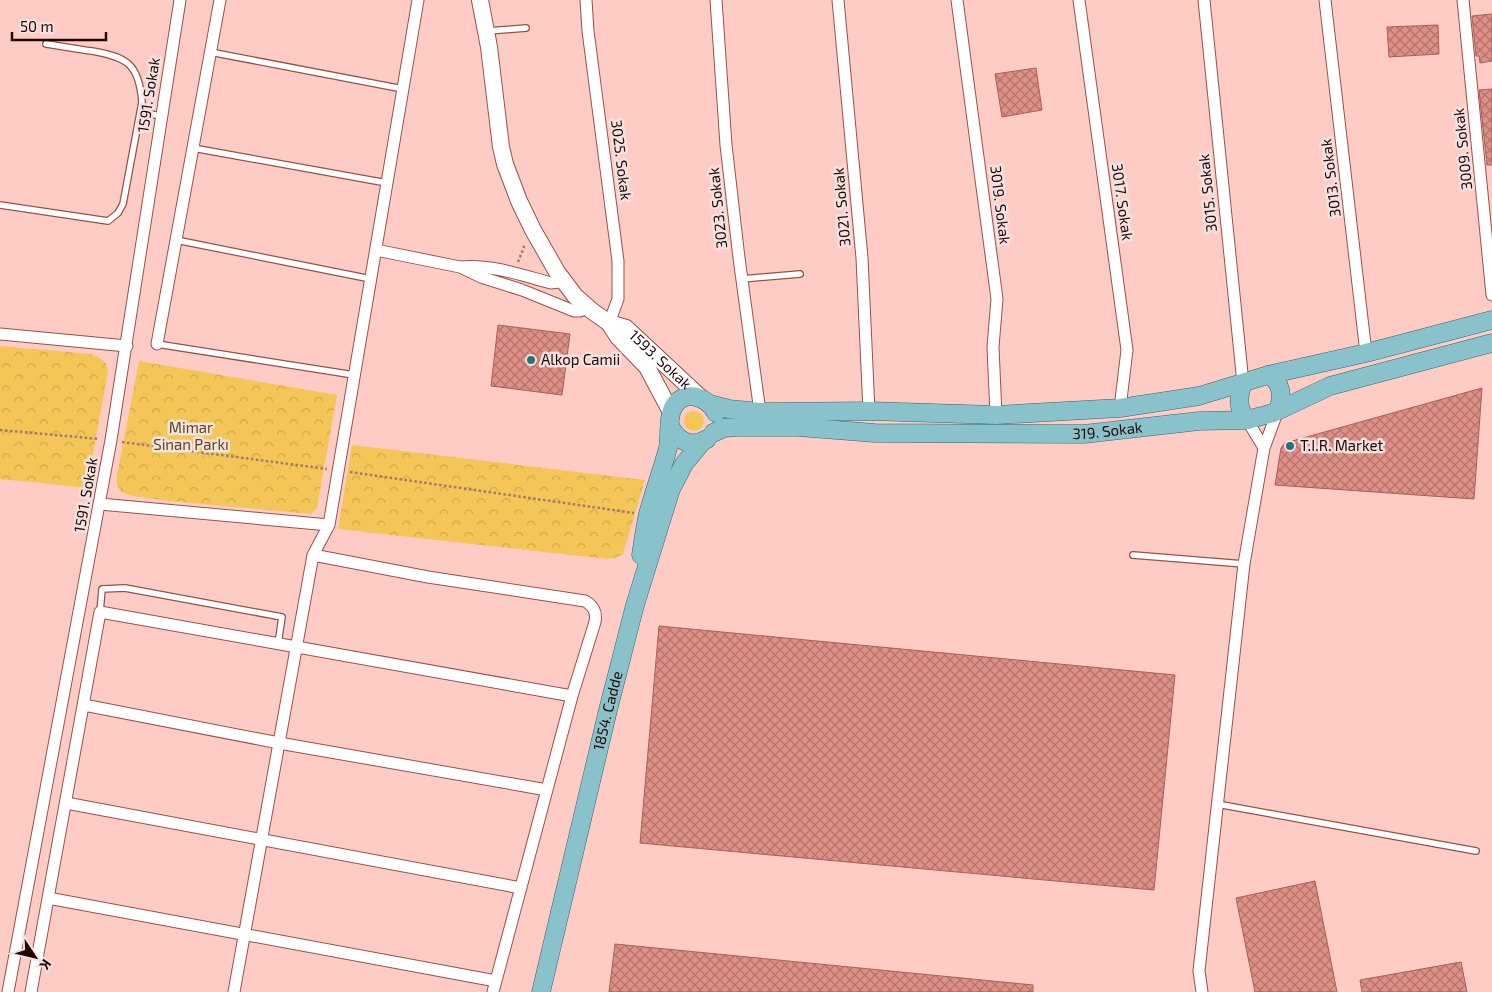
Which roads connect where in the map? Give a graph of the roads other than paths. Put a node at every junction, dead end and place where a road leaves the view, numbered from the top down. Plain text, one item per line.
1 (180, 0) edge
2 (220, 0) edge
3 (418, 0) edge
4 (480, 0) edge
5 (586, 0) edge
6 (716, 0) edge
7 (838, 0) edge
8 (957, 0) edge
9 (1079, 0) edge
10 (1204, 0) edge
11 (1325, 0) edge
12 (1463, 0) edge
13 (526, 28) dead end
14 (486, 31) junction
15 (46, 44) dead end
16 (210, 52) junction
17 (403, 90) junction
18 (140, 112) junction
19 (161, 116) junction
20 (193, 148) junction
21 (387, 183) junction
22 (0, 204) edge
23 (176, 240) junction
24 (376, 250) junction
25 (460, 267) junction
26 (520, 272) junction
27 (800, 274) dead end
28 (371, 279) junction
29 (562, 279) junction
30 (742, 279) junction
31 (522, 290) junction
32 (1492, 295) edge
33 (586, 307) junction
34 (1492, 320) edge
35 (609, 322) junction
36 (0, 334) edge
37 (1492, 343) edge
38 (157, 344) joint
39 (127, 346) junction
40 (1366, 353) junction
41 (354, 375) junction
42 (1268, 375) junction
43 (1243, 383) junction
44 (705, 400) junction
45 (1120, 408) junction
46 (1278, 410) junction
47 (869, 411) junction
48 (760, 412) junction
49 (996, 416) junction
50 (671, 419) junction
51 (1247, 420) junction
52 (707, 437) junction
53 (1264, 448) junction
54 (100, 504) junction
55 (329, 524) junction
56 (313, 555) junction
57 (1134, 555) dead end
58 (1244, 564) junction
59 (635, 605) junction
60 (100, 612) junction
61 (278, 644) junction
62 (297, 647) junction
63 (572, 696) junction
64 (84, 705) junction
65 (279, 743) junction
66 (547, 790) junction
67 (66, 803) junction
68 (1217, 804) junction
69 (262, 839) junction
70 (1476, 852) dead end
71 (521, 888) junction
72 (48, 898) junction
73 (244, 934) junction
74 (495, 986) edge
75 (8, 992) edge
76 (31, 992) edge
77 (234, 992) edge
78 (541, 992) edge
79 (1202, 992) edge

1 - 19 street, 1591. Sokak
2 - 16 street
3 - 17 street
4 - 14 main road
5 - 35 street, 3025. Sokak
6 - 30 street, 3023. Sokak
7 - 47 street, 3021. Sokak
8 - 49 street, 3019. Sokak
9 - 45 street, 3017. Sokak
10 - 43 street, 3015. Sokak
11 - 40 street, 3013. Sokak
12 - 32 street, 3009. Sokak
13 - 14 lane
14 - 29 main road
15 - 18 lane
16 - 17 lane
16 - 20 street
17 - 21 street
18 - 19 lane
18 - 22 lane
19 - 39 street, 1591. Sokak
20 - 21 lane
20 - 23 street
21 - 24 street
23 - 28 lane
23 - 38 street
24 - 25 street
24 - 28 street
25 - 26 street
25 - 31 street
26 - 29 street
26 - 31 street
27 - 30 lane
28 - 41 street
29 - 33 main road
30 - 48 street, 3023. Sokak
31 - 33 street
33 - 35 main road
34 - 40 main road, 319. Sokak
35 - 44 main road, 1593. Sokak
35 - 50 main road, 1593. Sokak
36 - 39 street
37 - 46 main road, 319. Sokak
38 - 41 lane
39 - 54 street, 1591. Sokak
40 - 42 main road, 319. Sokak
41 - 55 street
42 - 43 main road, 319. Sokak
42 - 46 main road
43 - 45 main road, 319. Sokak
43 - 51 main road
44 - 48 main road, 319. Sokak
44 - 50 main road
44 - 52 main road
45 - 49 main road, 319. Sokak
46 - 51 main road, 319. Sokak
46 - 53 street
47 - 48 main road, 319. Sokak
47 - 49 main road, 319. Sokak
50 - 52 main road
50 - 59 main road
51 - 52 main road, 319. Sokak
51 - 53 street
52 - 59 main road, 1854. Cadde
53 - 58 street
54 - 55 street
54 - 75 street, 1591. Sokak
55 - 56 street
56 - 62 street
56 - 63 street
57 - 58 lane
58 - 68 street
59 - 78 main road, 1854. Cadde
60 - 61 street
60 - 61 lane
60 - 64 street
61 - 62 street
62 - 63 street
62 - 65 street
63 - 66 street
64 - 65 street
64 - 67 street
65 - 66 street
65 - 69 street
66 - 71 street
67 - 69 street
67 - 72 street
68 - 70 lane
68 - 79 street
69 - 71 street
69 - 73 street
71 - 74 street
72 - 73 street
72 - 76 street
73 - 74 street
73 - 77 street

